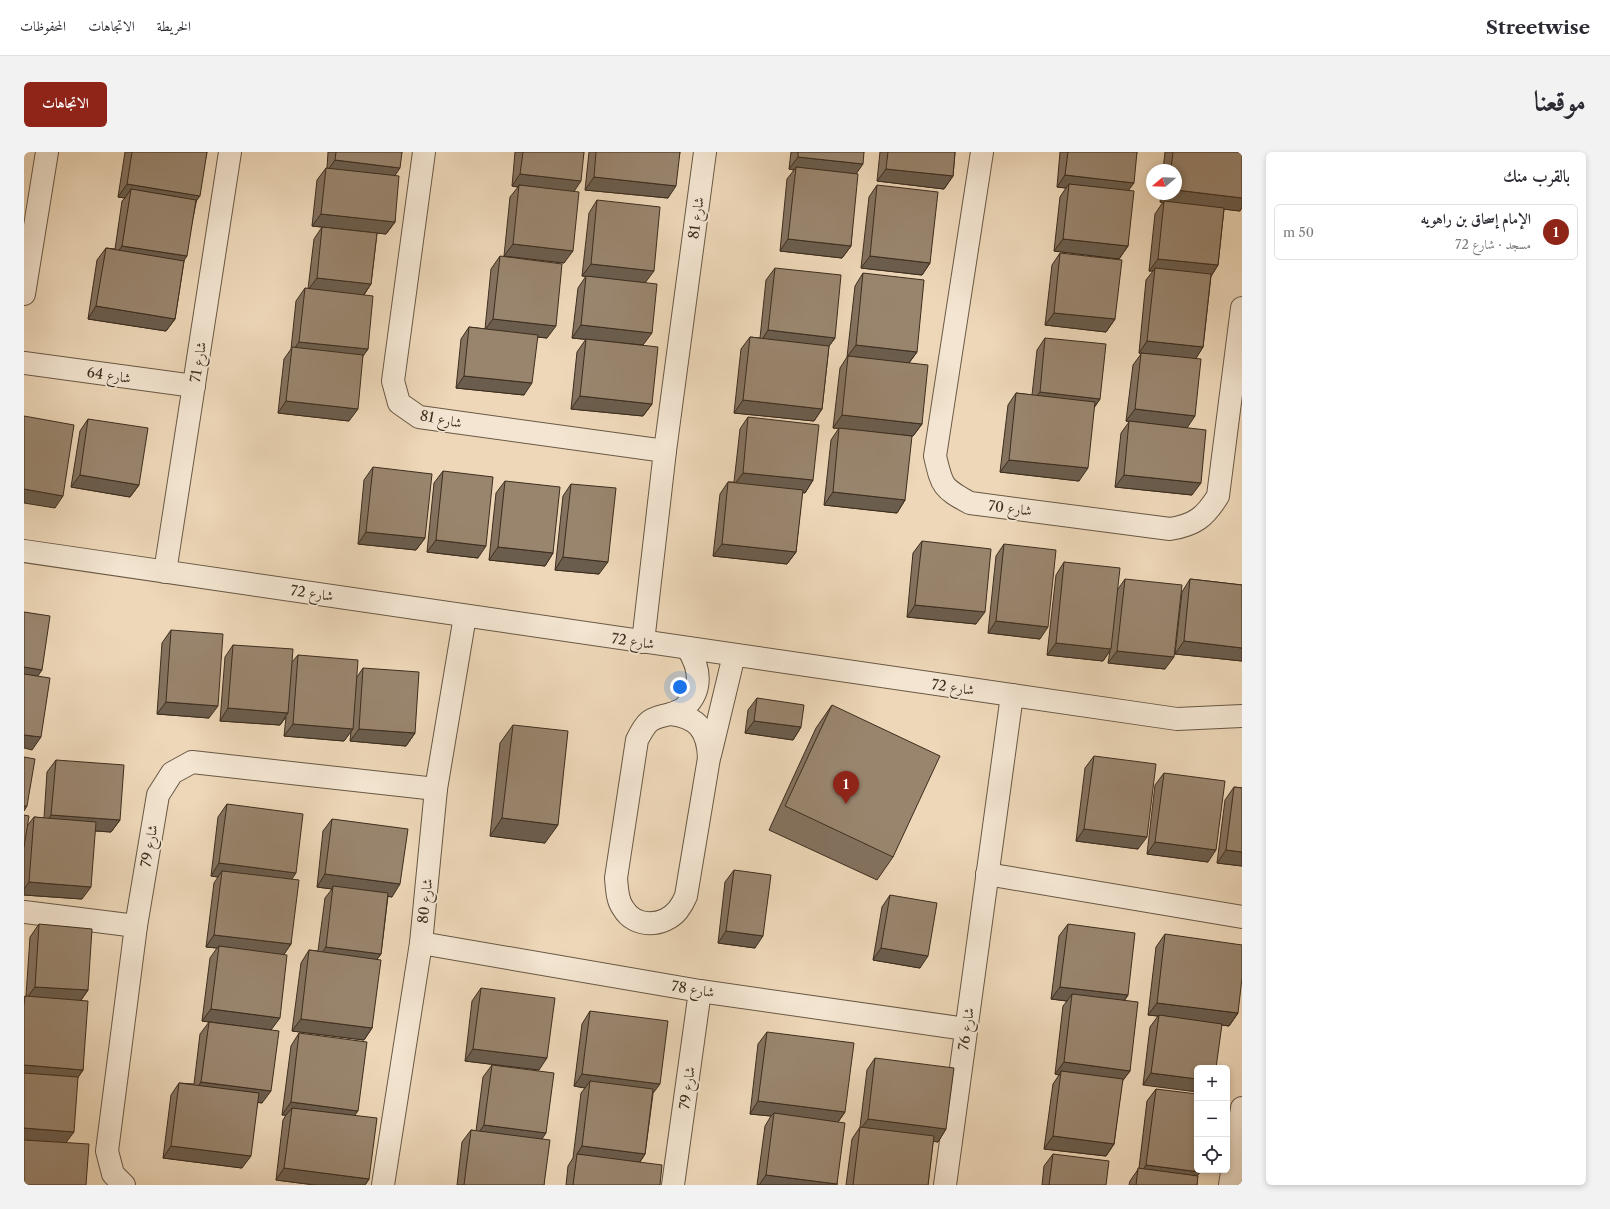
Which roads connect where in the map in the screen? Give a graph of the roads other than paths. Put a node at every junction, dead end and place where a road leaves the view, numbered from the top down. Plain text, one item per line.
1 (47, 152) edge
2 (230, 152) edge
3 (424, 152) edge
4 (705, 152) edge
5 (982, 152) edge
6 (24, 294) edge
7 (1242, 308) edge
8 (24, 364) edge
9 (194, 386) junction
10 (665, 451) junction
11 (24, 551) edge
12 (165, 572) junction
13 (465, 616) junction
14 (644, 642) junction
15 (688, 649) junction
16 (734, 655) junction
17 (1012, 695) junction
18 (671, 714) junction
19 (1242, 716) edge
20 (709, 758) junction
21 (436, 789) junction
22 (987, 874) junction
23 (24, 912) edge
24 (1242, 917) edge
25 (136, 926) junction
26 (421, 943) junction
27 (700, 991) junction
28 (966, 1029) junction
29 (1242, 1108) edge
30 (124, 1185) edge
31 (384, 1185) edge
32 (673, 1185) edge
33 (945, 1185) edge
34 (1230, 1185) edge

1 - 6 street
2 - 9 street, شارع 71
3 - 10 street, شارع 81
4 - 10 street, شارع 81
5 - 7 street, شارع 70
8 - 9 street, شارع 64
9 - 12 street, شارع 71
10 - 14 street, شارع 81
11 - 12 street, شارع 72
12 - 13 street, شارع 72
13 - 14 street, شارع 72
13 - 21 street, شارع 80
14 - 15 street, شارع 72
15 - 16 street, شارع 72
15 - 18 street
16 - 17 street, شارع 72
16 - 20 street
17 - 19 street, شارع 72
17 - 22 street, شارع 76
18 - 20 street
18 - 20 street
21 - 25 street, شارع 79
21 - 26 street, شارع 80
22 - 24 street
22 - 28 street, شارع 76
23 - 25 street
25 - 30 street, شارع 79
26 - 27 street, شارع 78
26 - 31 street, شارع 80
27 - 28 street, شارع 78
27 - 32 street, شارع 79
28 - 33 street, شارع 76
29 - 34 street

